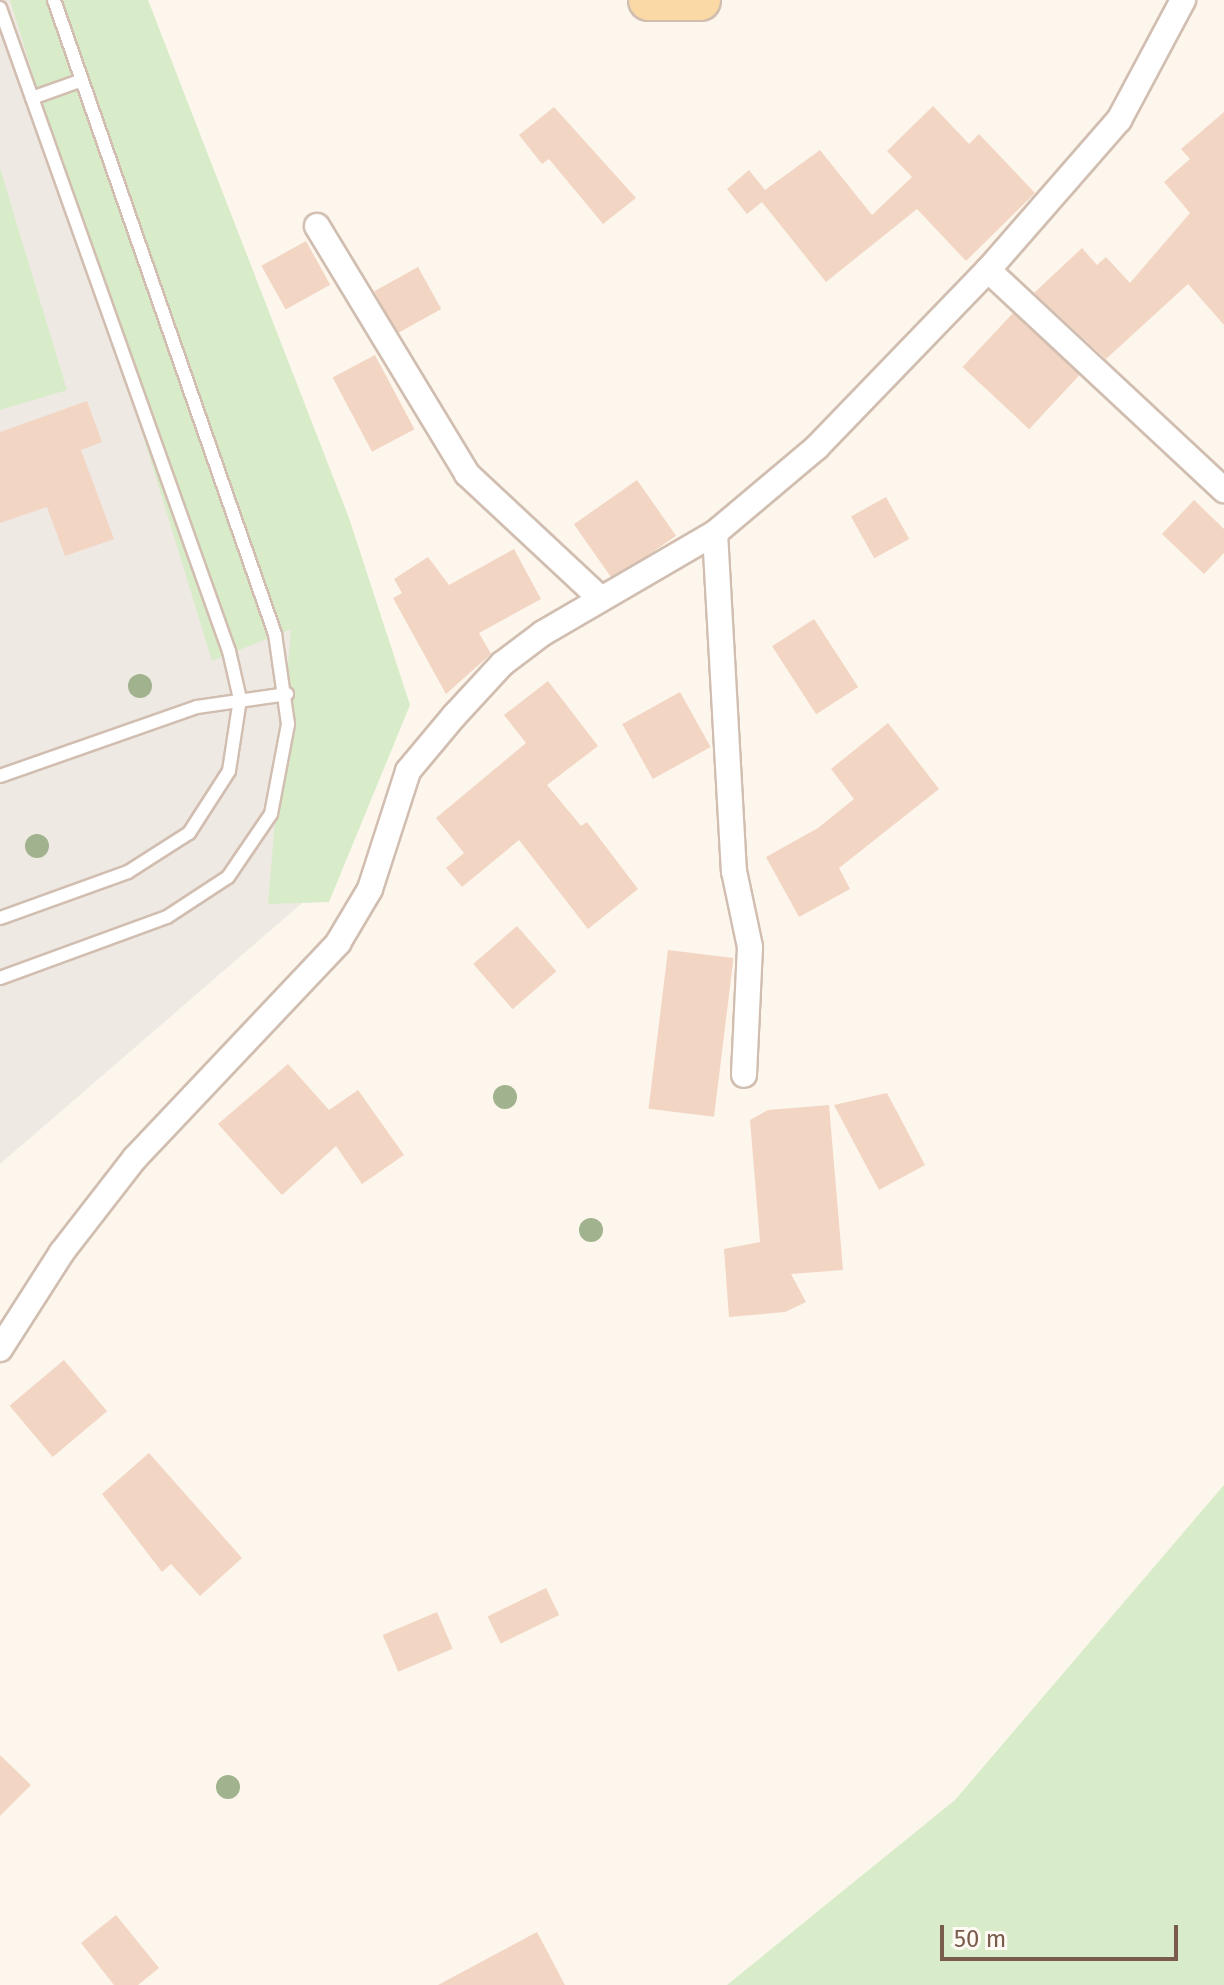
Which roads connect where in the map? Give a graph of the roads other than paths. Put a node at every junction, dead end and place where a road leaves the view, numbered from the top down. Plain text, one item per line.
1 (54, 0) edge
2 (649, 0) edge
3 (700, 0) edge
4 (1183, 0) edge
5 (0, 8) edge
6 (82, 80) junction
7 (32, 98) junction
8 (317, 226) dead end
9 (988, 270) junction
10 (1224, 490) edge
11 (715, 533) junction
12 (599, 597) junction
13 (287, 694) junction
14 (240, 699) junction
15 (0, 776) edge
16 (0, 918) edge
17 (0, 978) edge
18 (744, 1075) dead end
19 (0, 1349) edge

1 - 6 lane
2 - 3 main road
4 - 9 street
5 - 7 lane
6 - 7 lane
6 - 13 lane
7 - 14 lane
8 - 12 street
9 - 10 street
9 - 11 street
11 - 12 street
11 - 18 street
12 - 19 street
13 - 14 lane
13 - 17 lane
14 - 15 lane
14 - 16 lane

